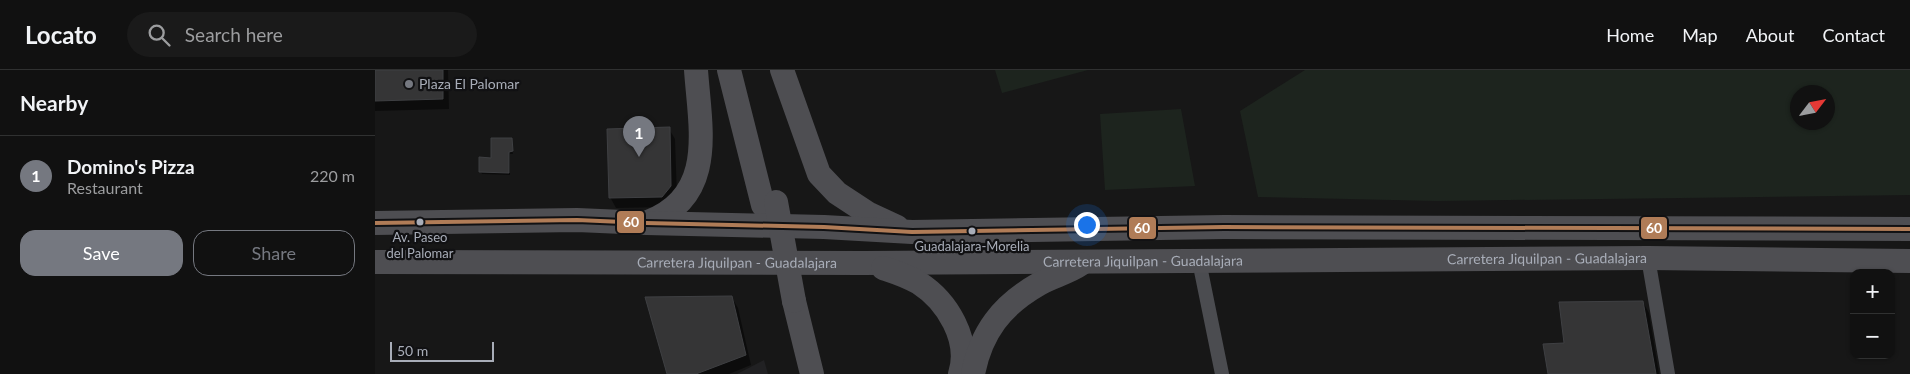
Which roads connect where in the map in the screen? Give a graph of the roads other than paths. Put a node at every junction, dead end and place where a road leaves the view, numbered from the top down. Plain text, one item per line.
1 (696, 70) edge
2 (729, 70) edge
3 (746, 70) edge
4 (782, 70) edge
5 (769, 204) junction
6 (646, 223) junction
7 (375, 224) edge
8 (1910, 229) edge
9 (913, 232) junction
10 (1648, 258) junction
11 (1910, 261) edge
12 (375, 262) edge
13 (1085, 262) junction
14 (1199, 262) junction
15 (864, 263) junction
16 (787, 302) junction
17 (797, 374) edge
18 (812, 374) edge
19 (960, 374) edge
20 (973, 374) edge
21 (1223, 374) edge
22 (1668, 374) edge

1 - 6 highway
2 - 5 highway
3 - 5 highway
4 - 9 highway
5 - 16 highway, bridge
6 - 7 highway
6 - 9 highway
8 - 9 highway
10 - 11 highway, Carretera Jiquilpan - Guadalajara
10 - 14 highway, Carretera Jiquilpan - Guadalajara
10 - 22 street
12 - 15 highway, Carretera Jiquilpan - Guadalajara
13 - 14 highway, Carretera Jiquilpan - Guadalajara
13 - 15 highway, Carretera Jiquilpan - Guadalajara
13 - 20 highway
14 - 21 street
15 - 19 highway
16 - 17 highway
16 - 18 highway

